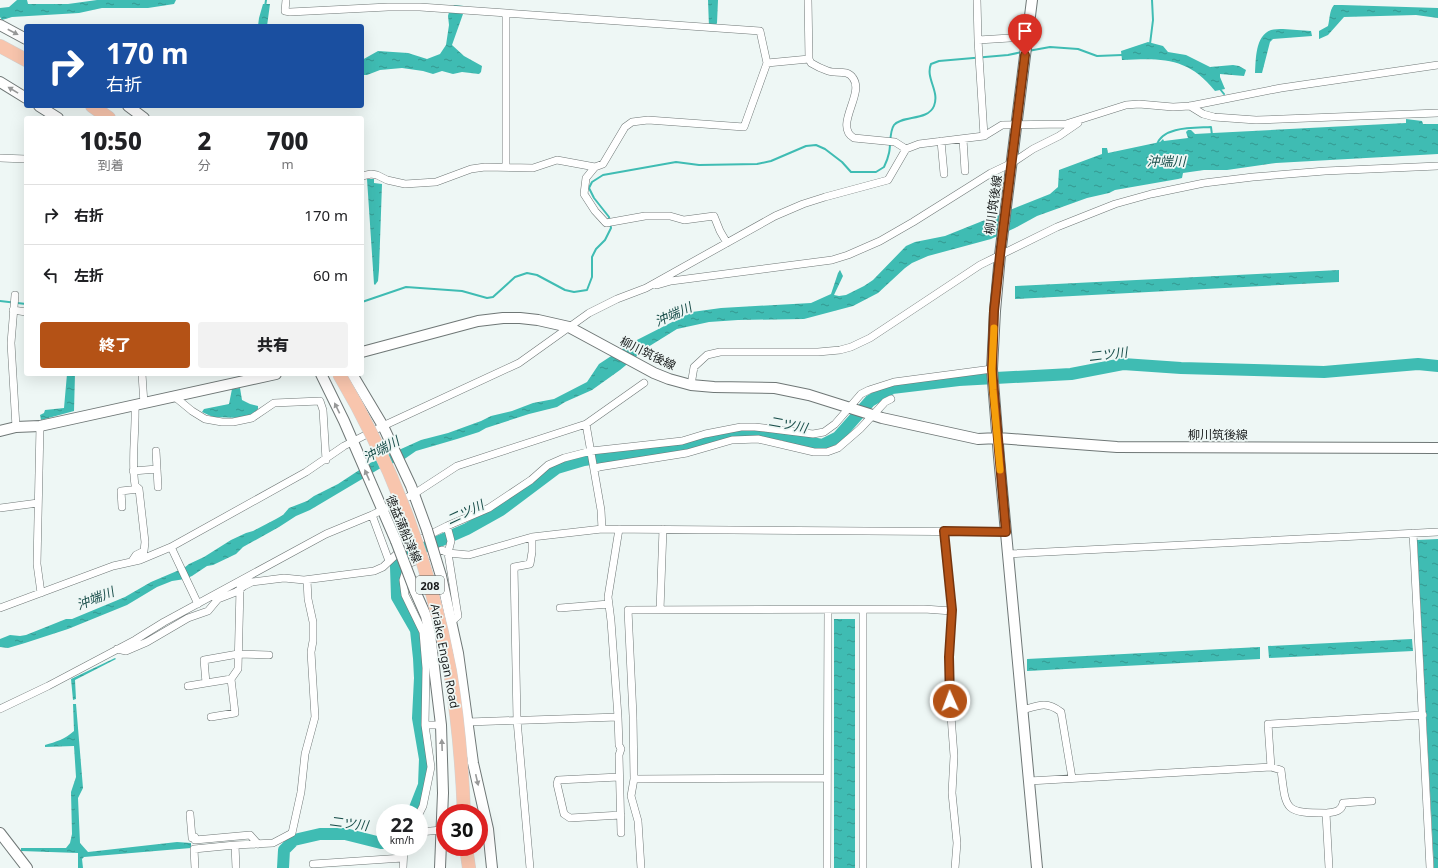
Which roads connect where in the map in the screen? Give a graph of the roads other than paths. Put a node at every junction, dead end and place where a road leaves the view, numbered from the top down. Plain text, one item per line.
1 (286, 0) edge
2 (808, 0) edge
3 (977, 0) edge
4 (1032, 0) edge
5 (506, 13) junction
6 (0, 25) edge
7 (24, 38) edge
8 (978, 40) junction
9 (0, 46) edge
10 (1026, 46) junction
11 (0, 50) edge
12 (24, 59) edge
13 (810, 59) junction
14 (24, 63) edge
15 (767, 63) junction
16 (1438, 65) edge
17 (0, 82) edge
18 (24, 97) edge
19 (1190, 106) junction
20 (42, 108) edge
21 (95, 108) edge
22 (101, 108) edge
23 (131, 108) edge
24 (1438, 113) edge
25 (55, 116) edge
26 (106, 116) edge
27 (112, 116) edge
28 (141, 116) edge
29 (1084, 119) junction
30 (1017, 124) junction
31 (984, 136) junction
32 (963, 138) junction
33 (941, 141) junction
34 (906, 149) junction
35 (0, 158) edge
36 (24, 160) edge
37 (1438, 166) edge
38 (506, 167) junction
39 (595, 167) junction
40 (1012, 167) junction
41 (965, 171) dead end
42 (944, 174) dead end
43 (364, 176) edge
44 (728, 243) junction
45 (1000, 251) junction
46 (646, 288) junction
47 (15, 296) dead end
48 (13, 309) junction
49 (24, 312) edge
50 (574, 329) junction
51 (364, 351) edge
52 (992, 369) junction
53 (142, 376) edge
54 (267, 376) edge
55 (322, 376) edge
56 (340, 376) edge
57 (345, 376) edge
58 (353, 376) edge
59 (644, 383) dead end
60 (691, 385) junction
61 (175, 397) junction
62 (891, 399) dead end
63 (140, 405) junction
64 (849, 407) junction
65 (877, 416) junction
66 (586, 424) junction
67 (40, 426) junction
68 (16, 427) junction
69 (751, 427) junction
70 (385, 429) junction
71 (0, 431) edge
72 (998, 438) junction
73 (752, 439) junction
74 (353, 444) junction
75 (1438, 448) edge
76 (156, 451) dead end
77 (591, 451) junction
78 (326, 460) junction
79 (157, 469) junction
80 (594, 469) junction
81 (133, 471) junction
82 (158, 486) dead end
83 (139, 489) junction
84 (412, 490) junction
85 (38, 504) junction
86 (122, 507) dead end
87 (381, 507) junction
88 (0, 508) edge
89 (372, 515) junction
90 (447, 526) junction
91 (602, 529) junction
92 (619, 529) junction
93 (663, 529) junction
94 (944, 531) junction
95 (1006, 532) junction
96 (1438, 532) edge
97 (1413, 534) junction
98 (532, 537) junction
99 (172, 549) junction
100 (448, 553) junction
101 (1008, 554) junction
102 (132, 561) junction
103 (389, 561) junction
104 (307, 580) junction
105 (240, 588) junction
106 (40, 593) junction
107 (197, 602) junction
108 (609, 604) junction
109 (0, 608) edge
110 (560, 608) dead end
111 (660, 610) junction
112 (828, 610) junction
113 (863, 610) junction
114 (952, 610) junction
115 (450, 622) junction
116 (117, 649) junction
117 (238, 654) junction
118 (268, 655) dead end
119 (231, 678) junction
120 (206, 683) junction
121 (188, 686) dead end
122 (0, 708) edge
123 (1023, 710) junction
124 (1423, 715) junction
125 (210, 717) dead end
126 (618, 717) junction
127 (517, 720) junction
128 (468, 722) junction
129 (426, 725) junction
130 (441, 725) junction
131 (1271, 767) junction
132 (619, 777) junction
133 (827, 778) junction
134 (1072, 778) junction
135 (634, 779) junction
136 (1029, 781) junction
137 (1372, 801) dead end
138 (423, 804) edge
139 (443, 804) edge
140 (463, 804) edge
141 (467, 804) edge
142 (479, 804) edge
143 (1326, 813) junction
144 (190, 814) dead end
145 (621, 816) junction
146 (0, 833) edge
147 (622, 833) dead end
148 (258, 844) junction
149 (235, 845) junction
150 (488, 851) edge
151 (441, 856) edge
152 (467, 856) edge
153 (470, 856) edge
154 (403, 858) joint
155 (313, 864) dead end
156 (27, 868) edge
157 (195, 868) edge
158 (236, 868) edge
159 (403, 868) edge
160 (440, 868) edge
161 (469, 868) edge
162 (492, 868) edge
163 (530, 868) edge
164 (641, 868) edge
165 (827, 868) edge
166 (863, 868) edge
167 (955, 868) edge
168 (1037, 868) edge
169 (1329, 868) edge
170 (1430, 868) edge

1 - 5 street
2 - 13 street
3 - 8 street
4 - 10 main road, 柳川筑後線
5 - 15 street
5 - 38 street
6 -> 7 main road
8 - 10 street
8 - 31 street
9 - 12 highway
10 - 30 main road, 柳川筑後線
11 - 14 highway
13 - 15 street
13 - 34 street
15 - 39 street
16 - 19 street
18 -> 17 main road
19 - 24 street
19 - 29 street
20 - 25 main road
21 - 26 highway
22 - 27 highway
23 - 28 main road
29 - 30 street
29 - 40 street
30 - 31 street
30 - 40 main road, 柳川筑後線
31 - 32 street
32 - 33 street
32 - 41 street
33 - 34 street
33 - 42 street
34 - 44 street
35 - 36 street
37 - 45 street
38 - 39 street
38 - 43 street
39 - 44 street
40 - 45 main road, 柳川筑後線
40 - 46 street
44 - 46 street
45 - 52 main road, 柳川筑後線
45 - 60 street
46 - 50 street
47 - 48 street
48 - 49 street
48 - 68 street
50 - 51 main road, 柳川筑後線
50 - 60 main road, 柳川筑後線
50 - 70 street
52 - 64 street
52 - 72 main road, 柳川筑後線
53 - 63 street
54 - 61 main road
74 -> 55 main road, 徳益蒲船津線
56 - 140 highway, Ariake Engan Road / 208, bridge
57 - 141 highway, Ariake Engan Road / 208, bridge
58 - 70 main road, 徳益蒲船津線
59 - 66 street
60 - 64 main road, 柳川筑後線
61 - 63 main road
61 - 78 street
62 - 65 street
63 - 67 main road
63 - 81 street
64 - 65 main road, 柳川筑後線
64 - 69 street
65 - 72 main road, 柳川筑後線
65 - 73 street
66 - 77 street
66 - 84 street
67 - 68 main road
67 - 85 street
68 - 71 main road
69 - 73 street
69 - 77 street
70 - 74 street
70 - 84 main road, 徳益蒲船津線
72 - 75 main road, 柳川筑後線
72 - 95 main road
73 - 80 street
74 - 78 street
87 -> 74 main road, 徳益蒲船津線
76 - 79 street
77 - 80 street
77 - 90 street
78 - 99 street
79 - 81 street
79 - 82 street
80 - 91 street
81 - 83 street
83 - 86 street
83 - 102 street
84 - 87 street
84 - 115 main road, 徳益蒲船津線, bridge
85 - 88 street
85 - 106 street
87 - 89 street
87 - 130 main road, 徳益蒲船津線, bridge
89 - 103 street
89 - 107 street
90 - 100 street
90 - 103 street
91 - 92 street
91 - 98 street
92 - 93 street
92 - 108 street
93 - 94 street
93 - 111 street
94 - 95 street
94 - 114 street
95 - 101 main road
96 - 97 street
97 - 101 street
97 - 124 street
98 - 100 street
98 - 127 street
99 - 102 street
99 - 107 street
100 - 115 street
100 - 129 street
101 - 123 main road
102 - 106 street
103 - 104 street
104 - 105 street
104 - 148 street
105 - 116 street
105 - 117 street
106 - 109 street
107 - 116 street
108 - 110 street
108 - 126 street
111 - 112 street
111 - 135 street
112 - 113 street
112 - 133 street
113 - 114 street
113 - 166 street
114 - 167 street
115 - 128 main road, 徳益蒲船津線
116 - 122 street
117 - 118 street
117 - 119 street
117 - 120 street
119 - 120 street
119 - 125 street
120 - 121 street
123 - 134 street
123 - 136 main road
124 - 131 street
124 - 170 street
126 - 127 street
126 - 132 street
127 - 128 street
127 - 163 street
128 - 130 main road
128 -> 142 main road, 徳益蒲船津線
129 - 130 street
129 - 138 street
139 -> 130 main road, 徳益蒲船津線
131 - 134 street
131 - 143 street
132 - 145 street
132 - 145 street
133 - 135 street
133 - 165 street
134 - 136 street
135 - 164 street
136 - 168 main road
137 - 143 street
143 - 169 street
144 - 148 street
145 - 147 street
146 - 156 main road
148 - 149 street
149 - 157 street
149 - 158 street
150 - 162 main road, 徳益蒲船津線
151 - 160 main road, 徳益蒲船津線
152 - 161 highway
153 - 161 highway
154 - 155 street
154 - 159 street

